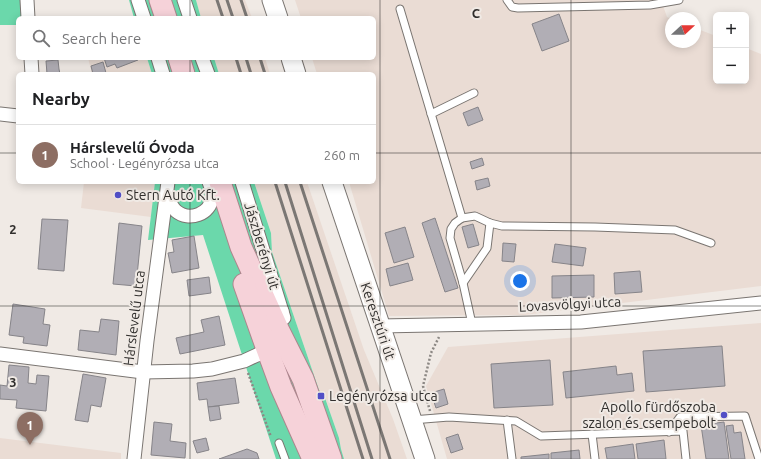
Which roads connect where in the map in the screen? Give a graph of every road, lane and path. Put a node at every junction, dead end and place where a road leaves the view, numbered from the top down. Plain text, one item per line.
1 (27, 0) edge
2 (138, 0) edge
3 (160, 0) edge
4 (184, 0) edge
5 (272, 0) edge
6 (507, 0) edge
7 (679, 0) edge
8 (400, 10) dead end
9 (28, 16) edge
10 (143, 16) edge
11 (165, 16) edge
12 (189, 16) edge
13 (277, 16) edge
14 (31, 60) edge
15 (159, 60) edge
16 (180, 60) edge
17 (203, 60) edge
18 (292, 60) edge
19 (32, 72) edge
20 (162, 72) edge
21 (183, 72) edge
22 (207, 72) edge
23 (295, 72) edge
24 (474, 93) dead end
25 (0, 114) edge
26 (432, 114) junction
27 (16, 116) edge
28 (168, 184) edge
29 (210, 184) edge
30 (221, 184) edge
31 (243, 184) edge
32 (333, 184) edge
33 (166, 195) junction
34 (187, 217) junction
35 (462, 218) junction
36 (490, 223) junction
37 (161, 234) junction
38 (711, 243) dead end
39 (241, 247) junction
40 (463, 283) junction
41 (761, 304) edge
42 (280, 320) junction
43 (445, 324) junction
44 (472, 324) junction
45 (380, 326) junction
46 (267, 349) junction
47 (0, 354) edge
48 (244, 361) junction
49 (143, 372) junction
50 (432, 419) junction
51 (412, 420) junction
52 (507, 420) junction
53 (669, 432) junction
54 (592, 434) junction
55 (279, 443) joint
56 (134, 459) edge
57 (286, 459) edge
58 (313, 459) edge
59 (331, 459) edge
60 (425, 459) edge
61 (512, 459) edge
62 (595, 459) edge
63 (686, 459) edge
64 (759, 459) edge

1 - 9 street
2 - 10 street
3 - 11 main road
4 - 12 street
5 - 13 main road
6 - 7 lane
8 - 26 lane
14 - 19 street
15 - 20 street
16 - 21 main road
17 - 22 street
18 - 23 main road
24 - 26 lane
25 - 27 street
26 - 35 lane
28 - 33 street, Hárslevelű utca
29 - 34 street
30 - 39 main road, Jászberényi út
31 - 42 street, Jászberényi út
32 - 45 main road, Keresztúri út
33 - 34 street
33 - 37 street, Hárslevelű utca
34 - 37 street
35 - 36 lane
35 - 40 lane
36 - 38 lane
36 - 40 lane
37 - 49 street, Hárslevelű utca
39 - 42 main road, Jászberényi út
39 - 46 main road, Jászberényi út
40 - 44 lane
41 - 44 street, Lovasvölgyi utca
42 - 46 street
42 - 59 main road, Jászberényi út
43 - 44 street, Lovasvölgyi utca
43 - 45 street, Lovasvölgyi utca
43 - 50 path
45 - 51 main road, Keresztúri út
46 - 48 street
46 - 58 main road, Jászberényi út
47 - 49 street
48 - 49 street
48 - 55 path
49 - 56 street, Hárslevelű utca
50 - 51 lane
50 - 52 lane
51 - 60 main road, Keresztúri út
52 - 54 lane
52 - 61 lane
53 - 54 lane
53 - 63 lane
53 - 64 lane
54 - 62 lane
55 - 57 lane

